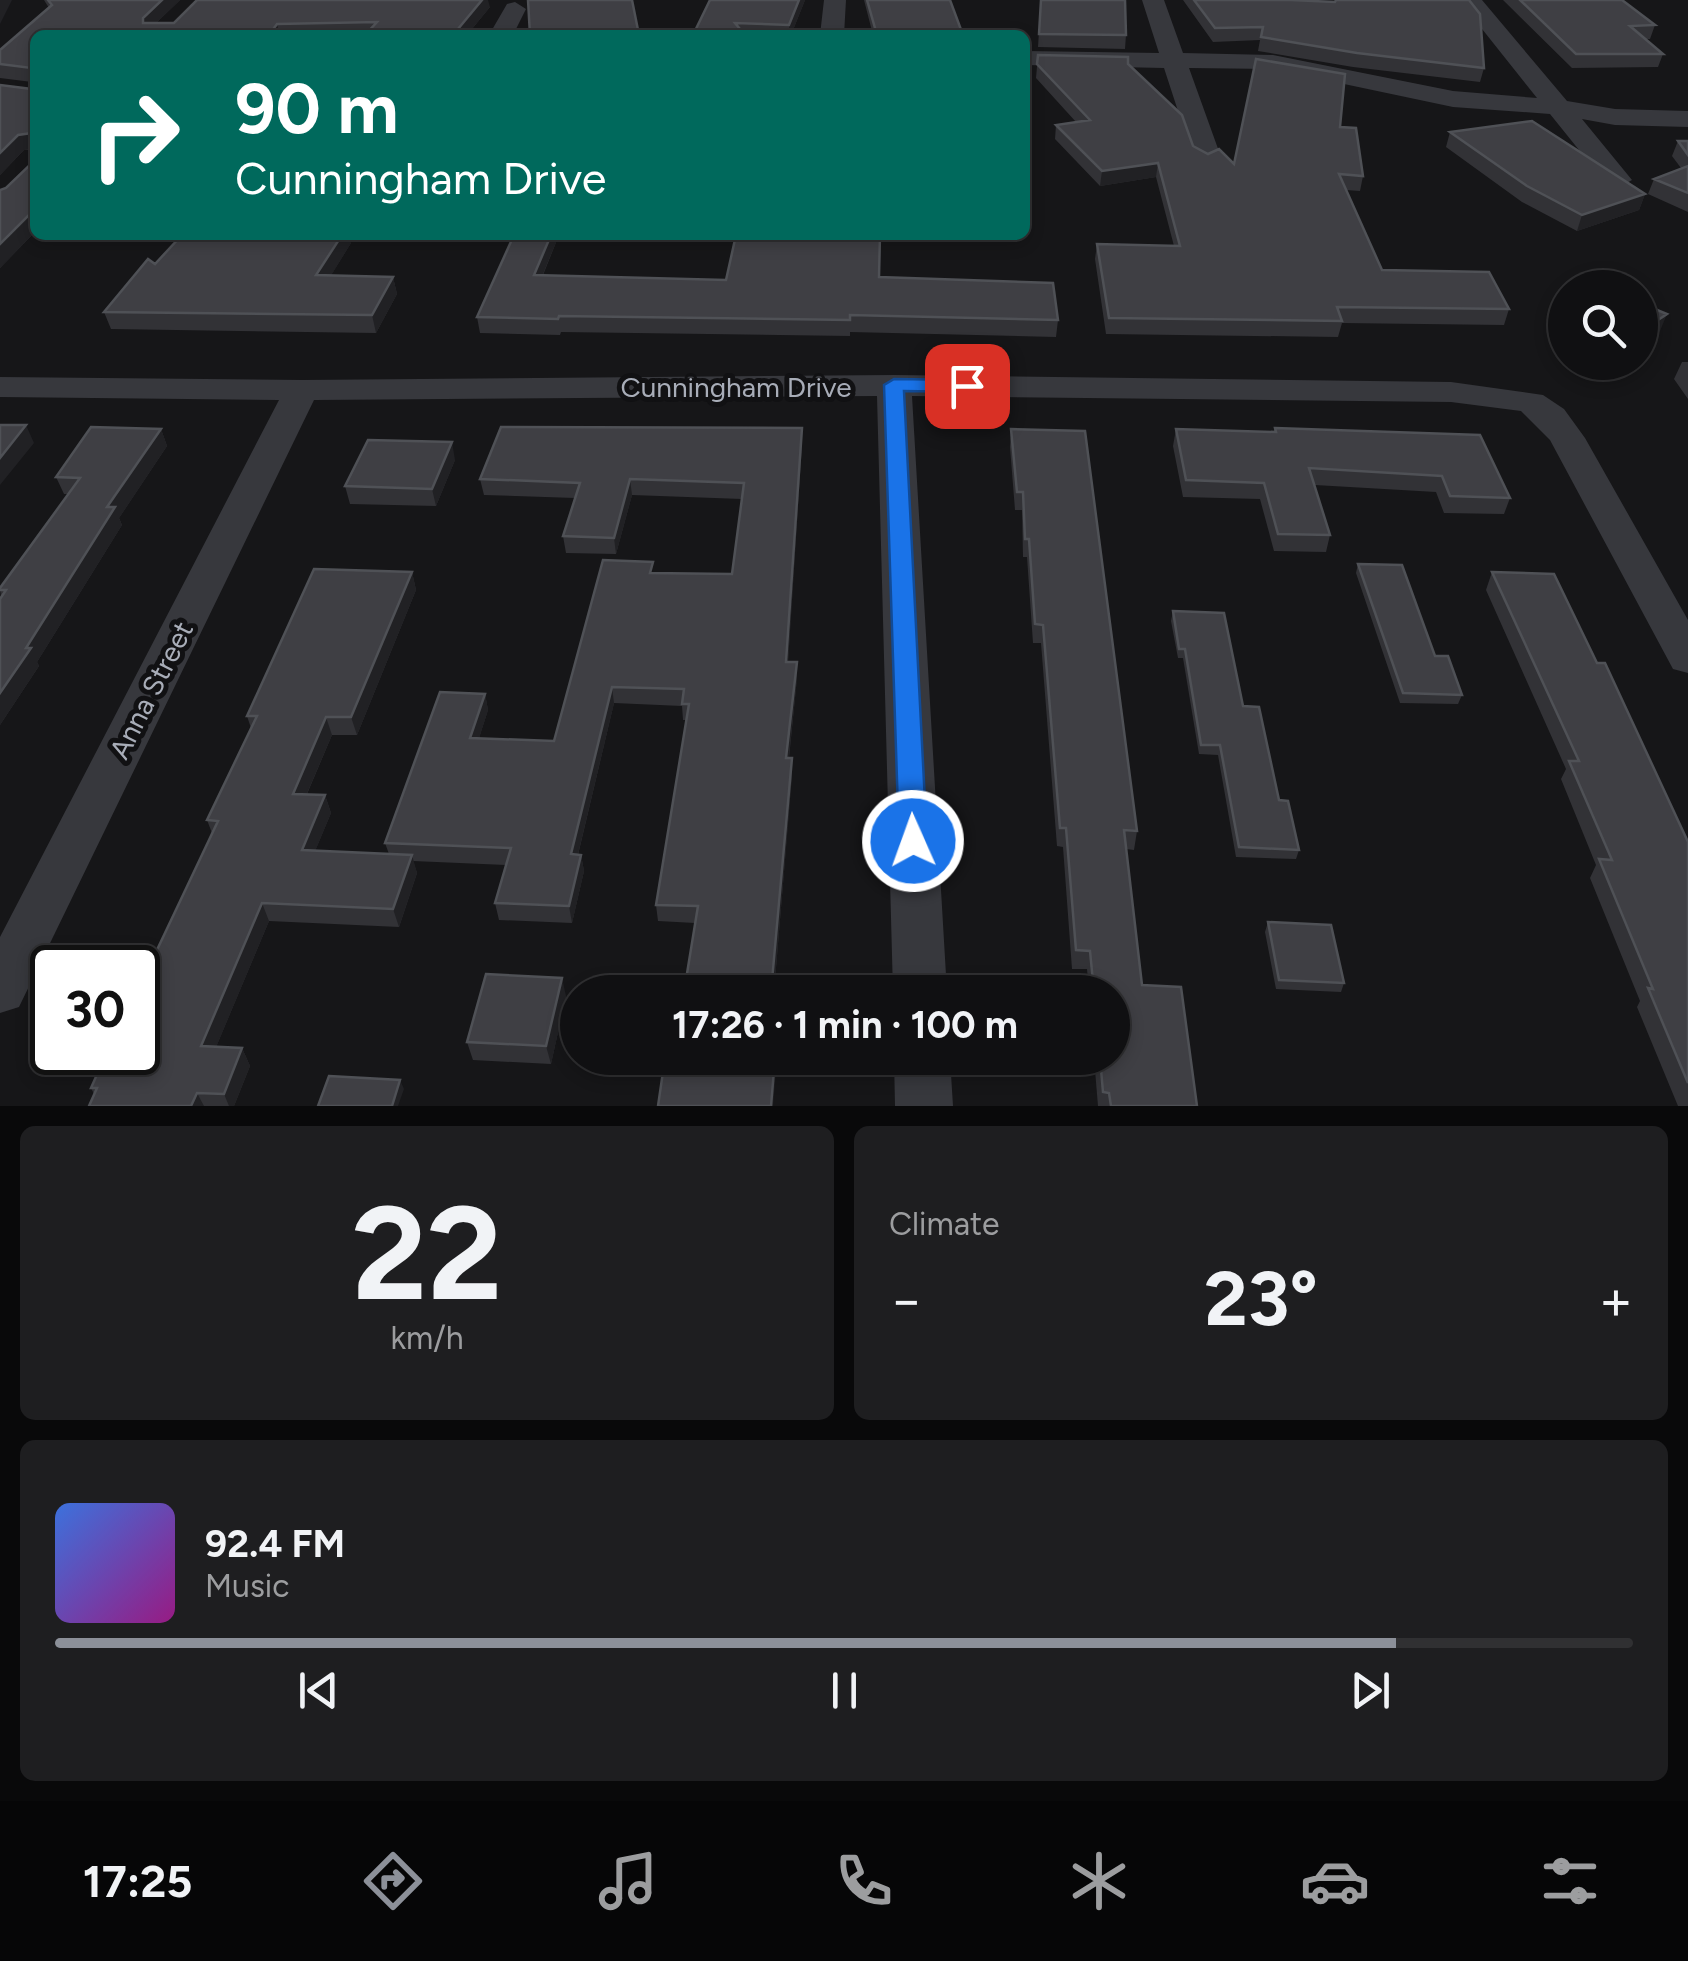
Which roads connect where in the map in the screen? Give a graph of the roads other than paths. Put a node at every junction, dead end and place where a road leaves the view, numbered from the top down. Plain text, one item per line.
1 (836, 0) edge
2 (1152, 0) edge
3 (1470, 0) edge
4 (515, 9) dead end
5 (504, 30) edge
6 (833, 30) edge
7 (1030, 58) edge
8 (1175, 60) junction
9 (1688, 96) edge
10 (1556, 107) junction
11 (1688, 119) edge
12 (1206, 157) edge
13 (1618, 180) edge
14 (894, 385) junction
15 (0, 388) edge
16 (302, 390) junction
17 (1686, 653) edge
18 (919, 975) edge
19 (0, 990) edge
20 (923, 1075) edge
21 (924, 1106) edge

1 - 6 street
2 - 8 street
3 - 10 street
4 - 5 street
7 - 8 street
8 - 10 street
8 - 12 street
9 - 10 street
10 - 11 street
10 - 13 street
14 - 16 street, Cunningham Drive
14 - 17 street, Cunningham Drive
14 - 18 street
15 - 16 street, Cunningham Drive
16 - 19 street, Anna Street
20 - 21 street

